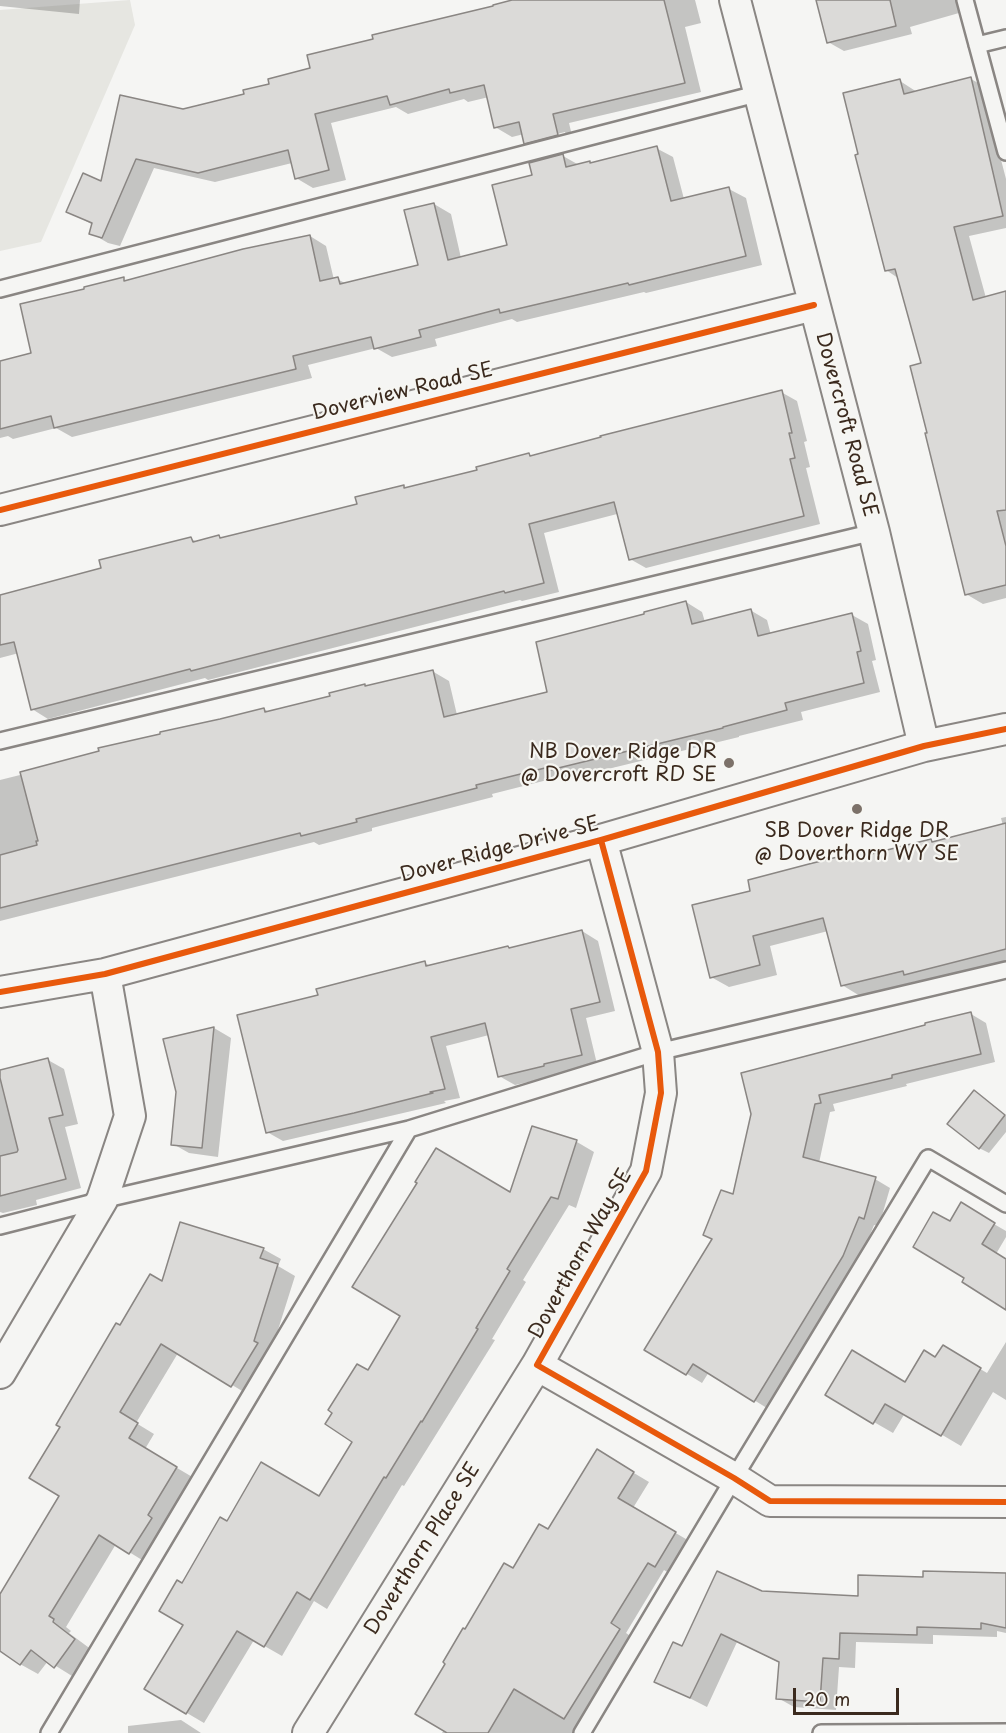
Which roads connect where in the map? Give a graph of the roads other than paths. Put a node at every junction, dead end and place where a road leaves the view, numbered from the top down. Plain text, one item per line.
1 (735, 0) edge
2 (965, 0) edge
3 (1006, 38) edge
4 (977, 45) junction
5 (760, 93) junction
6 (1006, 152) edge
7 (0, 289) edge
8 (814, 305) junction
9 (0, 510) edge
10 (874, 532) junction
11 (1006, 729) edge
12 (0, 741) edge
13 (924, 746) junction
14 (601, 840) junction
15 (1006, 970) edge
16 (105, 974) junction
17 (0, 992) edge
18 (658, 1053) junction
19 (409, 1129) junction
20 (102, 1200) junction
21 (1006, 1204) edge
22 (0, 1226) edge
23 (537, 1365) junction
24 (0, 1373) edge
25 (734, 1478) junction
26 (1006, 1502) edge
27 (1006, 1732) edge
28 (49, 1733) edge
29 (308, 1733) edge
30 (582, 1733) edge
31 (820, 1733) edge

1 - 5 street, Dovercroft Road SE
2 - 4 lane
3 - 4 lane
4 - 6 lane
5 - 7 lane
5 - 8 street, Dovercroft Road SE
8 - 9 street, Doverview Road SE
8 - 10 street, Dovercroft Road SE
10 - 12 lane
10 - 13 street, Dovercroft Road SE
11 - 13 street, Dover Ridge Drive SE
13 - 14 street, Dover Ridge Drive SE
14 - 16 street, Dover Ridge Drive SE
14 - 18 street, Doverthorn Way SE
15 - 18 lane
16 - 17 street, Dover Ridge Drive SE
16 - 20 street
18 - 19 lane
18 - 23 street, Doverthorn Way SE
19 - 20 lane
19 - 28 lane
20 - 22 lane
20 - 24 street
21 - 25 lane
23 - 25 street, Doverthorn Way SE
23 - 29 street, Doverthorn Place SE
25 - 26 street, Doverthorn Way SE
25 - 30 lane
27 - 31 lane

